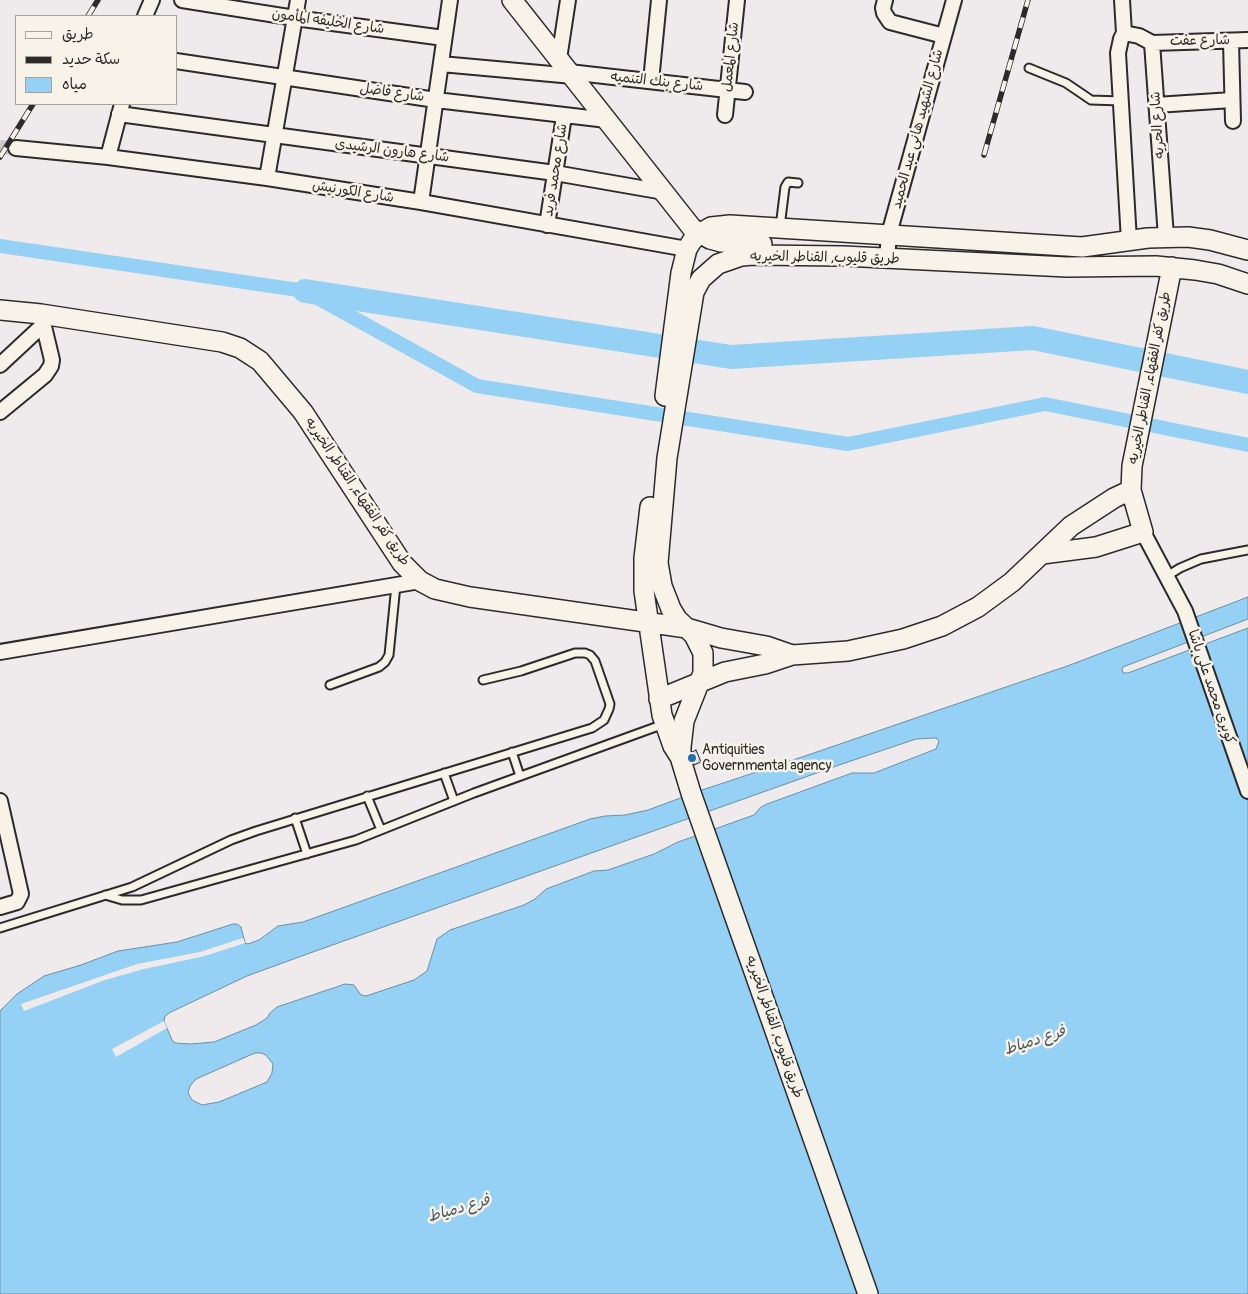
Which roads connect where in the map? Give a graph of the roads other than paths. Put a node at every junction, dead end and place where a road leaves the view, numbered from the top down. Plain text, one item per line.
1 (152, 0) edge
2 (182, 0) edge
3 (298, 0) edge
4 (450, 0) edge
5 (512, 0) edge
6 (568, 0) edge
7 (659, 0) edge
8 (737, 0) edge
9 (885, 0) edge
10 (954, 0) edge
11 (1122, 0) edge
12 (145, 15) edge
13 (295, 18) junction
14 (1124, 33) junction
15 (944, 36) junction
16 (444, 38) junction
17 (1248, 40) edge
18 (1231, 41) junction
19 (1152, 43) junction
20 (178, 61) edge
21 (441, 64) junction
22 (1029, 68) dead end
23 (567, 69) junction
24 (284, 77) junction
25 (650, 81) junction
26 (727, 90) junction
27 (746, 92) dead end
28 (436, 100) junction
29 (1232, 100) junction
30 (1121, 101) junction
31 (1156, 105) junction
32 (121, 109) edge
33 (725, 114) dead end
34 (564, 116) junction
35 (607, 120) junction
36 (1233, 121) dead end
37 (274, 136) junction
38 (16, 148) tunnel mouth
39 (428, 155) junction
40 (108, 157) junction
41 (555, 173) junction
42 (267, 178) junction
43 (798, 183) dead end
44 (664, 192) junction
45 (421, 202) junction
46 (548, 225) junction
47 (780, 228) junction
48 (699, 234) junction
49 (889, 234) junction
50 (1166, 237) junction
51 (1129, 242) junction
52 (687, 249) junction
53 (1248, 250) edge
54 (843, 256) junction
55 (887, 259) junction
56 (1172, 267) junction
57 (1248, 284) edge
58 (0, 310) edge
59 (42, 319) junction
60 (0, 365) edge
61 (0, 412) edge
62 (662, 457) junction
63 (1131, 490) junction
64 (1143, 532) junction
65 (1248, 550) edge
66 (1042, 554) junction
67 (1167, 576) junction
68 (420, 581) junction
69 (396, 585) junction
70 (1185, 611) joint
71 (648, 622) junction
72 (687, 628) junction
73 (0, 652) edge
74 (792, 655) junction
75 (483, 680) dead end
76 (700, 682) junction
77 (330, 685) dead end
78 (659, 699) junction
79 (664, 724) junction
80 (512, 752) junction
81 (681, 760) junction
82 (444, 773) junction
83 (520, 776) junction
84 (1248, 791) edge
85 (367, 796) junction
86 (0, 801) edge
87 (454, 801) junction
88 (295, 818) junction
89 (381, 830) junction
90 (5, 849) edge
91 (307, 854) junction
92 (105, 895) junction
93 (0, 907) edge
94 (0, 928) edge
95 (868, 1294) edge

1 - 12 street
2 - 13 street, شارع الخليفه المأمون
3 - 13 street
4 - 16 street
5 - 23 main road
6 - 23 street
7 - 25 street
8 - 26 street, شارع المعمل
9 - 15 street
10 - 15 street, شارع الشهيد هاني عبد الحميد
11 - 14 street
13 - 16 street, شارع الخليفه المأمون
13 - 24 street
14 - 19 street
14 - 30 street
15 - 49 street, شارع الشهيد هاني عبد الحميد
16 - 21 street
17 - 18 street, شارع عفت
18 - 19 street, شارع عفت
18 - 29 street
19 - 31 street, شارع الحريه
20 - 24 street, شارع فاضل
21 - 23 street, شارع بنك التنميه
21 - 28 street
22 - 30 lane
23 - 25 street, شارع بنك التنميه
23 - 35 main road
24 - 28 street, شارع فاضل
24 - 37 street
25 - 26 street, شارع بنك التنميه
26 - 27 street, شارع بنك التنميه
26 - 33 street, شارع المعمل
28 - 34 street, شارع فاضل
28 - 39 street
29 - 31 street
29 - 36 street
30 - 51 street
31 - 50 street, شارع الحريه
32 - 37 street, شارع هارون الرشيدى
32 - 40 street
34 - 35 street, شارع فاضل
34 - 41 street, شارع محمد فريد
35 - 44 main road
37 - 39 street, شارع هارون الرشيدى
37 - 42 street
38 - 40 street, شارع الكورنيش
39 - 41 street, شارع هارون الرشيدى
39 - 45 street
40 - 42 street, شارع الكورنيش
41 - 44 street, شارع هارون الرشيدى
41 - 46 street, شارع محمد فريد
42 - 45 street, شارع الكورنيش
43 - 47 lane
44 - 48 main road
45 - 46 street, شارع الكورنيش
46 - 52 street, شارع الكورنيش
47 - 48 main road, طريق قليوب, القناطر الخيريه
47 - 49 main road, طريق قليوب, القناطر الخيريه
48 - 52 main road, طريق قليوب, القناطر الخيريه
48 - 54 main road
49 - 51 main road, طريق قليوب, القناطر الخيريه
49 - 55 street, شارع الشهيد هاني عبد الحميد
50 - 51 main road, طريق قليوب, القناطر الخيريه
50 - 53 main road, طريق قليوب, القناطر الخيريه
52 - 62 main road, طريق قليوب, القناطر الخيريه
54 - 55 main road, طريق قليوب, القناطر الخيريه
54 - 62 main road, طريق قليوب, القناطر الخيريه
55 - 56 main road, طريق قليوب, القناطر الخيريه
56 - 57 main road, طريق قليوب, القناطر الخيريه
56 - 63 main road, طريق كفر الفقهاء, القناطر الخيريه
58 - 59 main road, طريق كفر الفقهاء, القناطر الخيريه
59 - 60 street
59 - 61 street
59 - 68 main road, طريق كفر الفقهاء, القناطر الخيريه
62 - 71 main road, طريق قليوب, القناطر الخيريه
62 - 72 main road, طريق قليوب, القناطر الخيريه
63 - 64 main road, طريق كفر الفقهاء, القناطر الخيريه
63 - 66 main road, طريق كفر الفقهاء, القناطر الخيريه
64 - 66 main road
64 - 67 street, طريق كفر الفقهاء, القناطر الخيريه
65 - 67 lane
66 - 74 main road, طريق كفر الفقهاء, القناطر الخيريه
67 - 70 street, طريق كفر الفقهاء, القناطر الخيريه
68 - 69 street
68 - 71 main road, طريق كفر الفقهاء, القناطر الخيريه
69 - 73 street
69 - 77 lane
70 - 84 street, كوبرى محمد على باشا
71 - 72 main road, طريق كفر الفقهاء, القناطر الخيريه
71 - 78 main road, طريق قليوب, القناطر الخيريه
72 - 74 main road, طريق كفر الفقهاء, القناطر الخيريه
72 - 76 main road, طريق قليوب, القناطر الخيريه
74 - 76 main road, طريق كفر الفقهاء, القناطر الخيريه
75 - 80 lane
76 - 78 main road, طريق كفر الفقهاء, القناطر الخيريه
76 - 81 main road, طريق قليوب, القناطر الخيريه
78 - 79 main road, طريق قليوب, القناطر الخيريه
79 - 81 main road, طريق قليوب, القناطر الخيريه
79 - 83 lane
80 - 82 lane
80 - 83 lane
81 - 95 main road, طريق قليوب, القناطر الخيريه
82 - 85 lane
82 - 87 lane
83 - 87 lane
85 - 88 lane
85 - 89 lane
86 - 90 street
87 - 89 lane
88 - 91 lane
88 - 92 lane
89 - 91 lane
90 - 93 street
91 - 92 lane
92 - 94 lane

